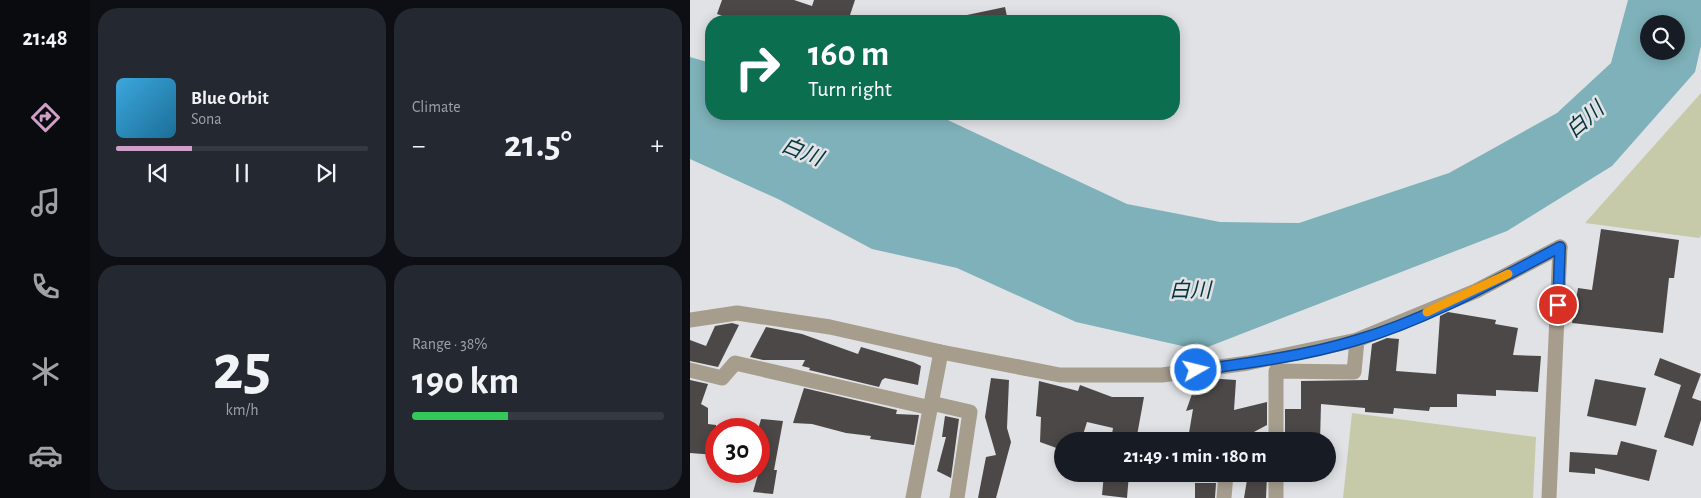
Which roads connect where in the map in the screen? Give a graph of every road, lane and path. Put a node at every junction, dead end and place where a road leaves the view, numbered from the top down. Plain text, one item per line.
1 (690, 320) edge
2 (1357, 340) junction
3 (941, 352) junction
4 (690, 370) edge
5 (931, 406) junction
6 (1276, 432) edge
7 (1225, 482) edge
8 (1276, 482) edge
9 (913, 498) edge
10 (957, 498) edge
11 (1224, 498) edge
12 (1276, 498) edge
13 (1549, 498) edge

1 - 3 street
2 - 3 street
2 - 6 street
2 - 13 street
3 - 5 street
4 - 5 street
5 - 9 street
5 - 10 street
7 - 11 street
8 - 12 street

